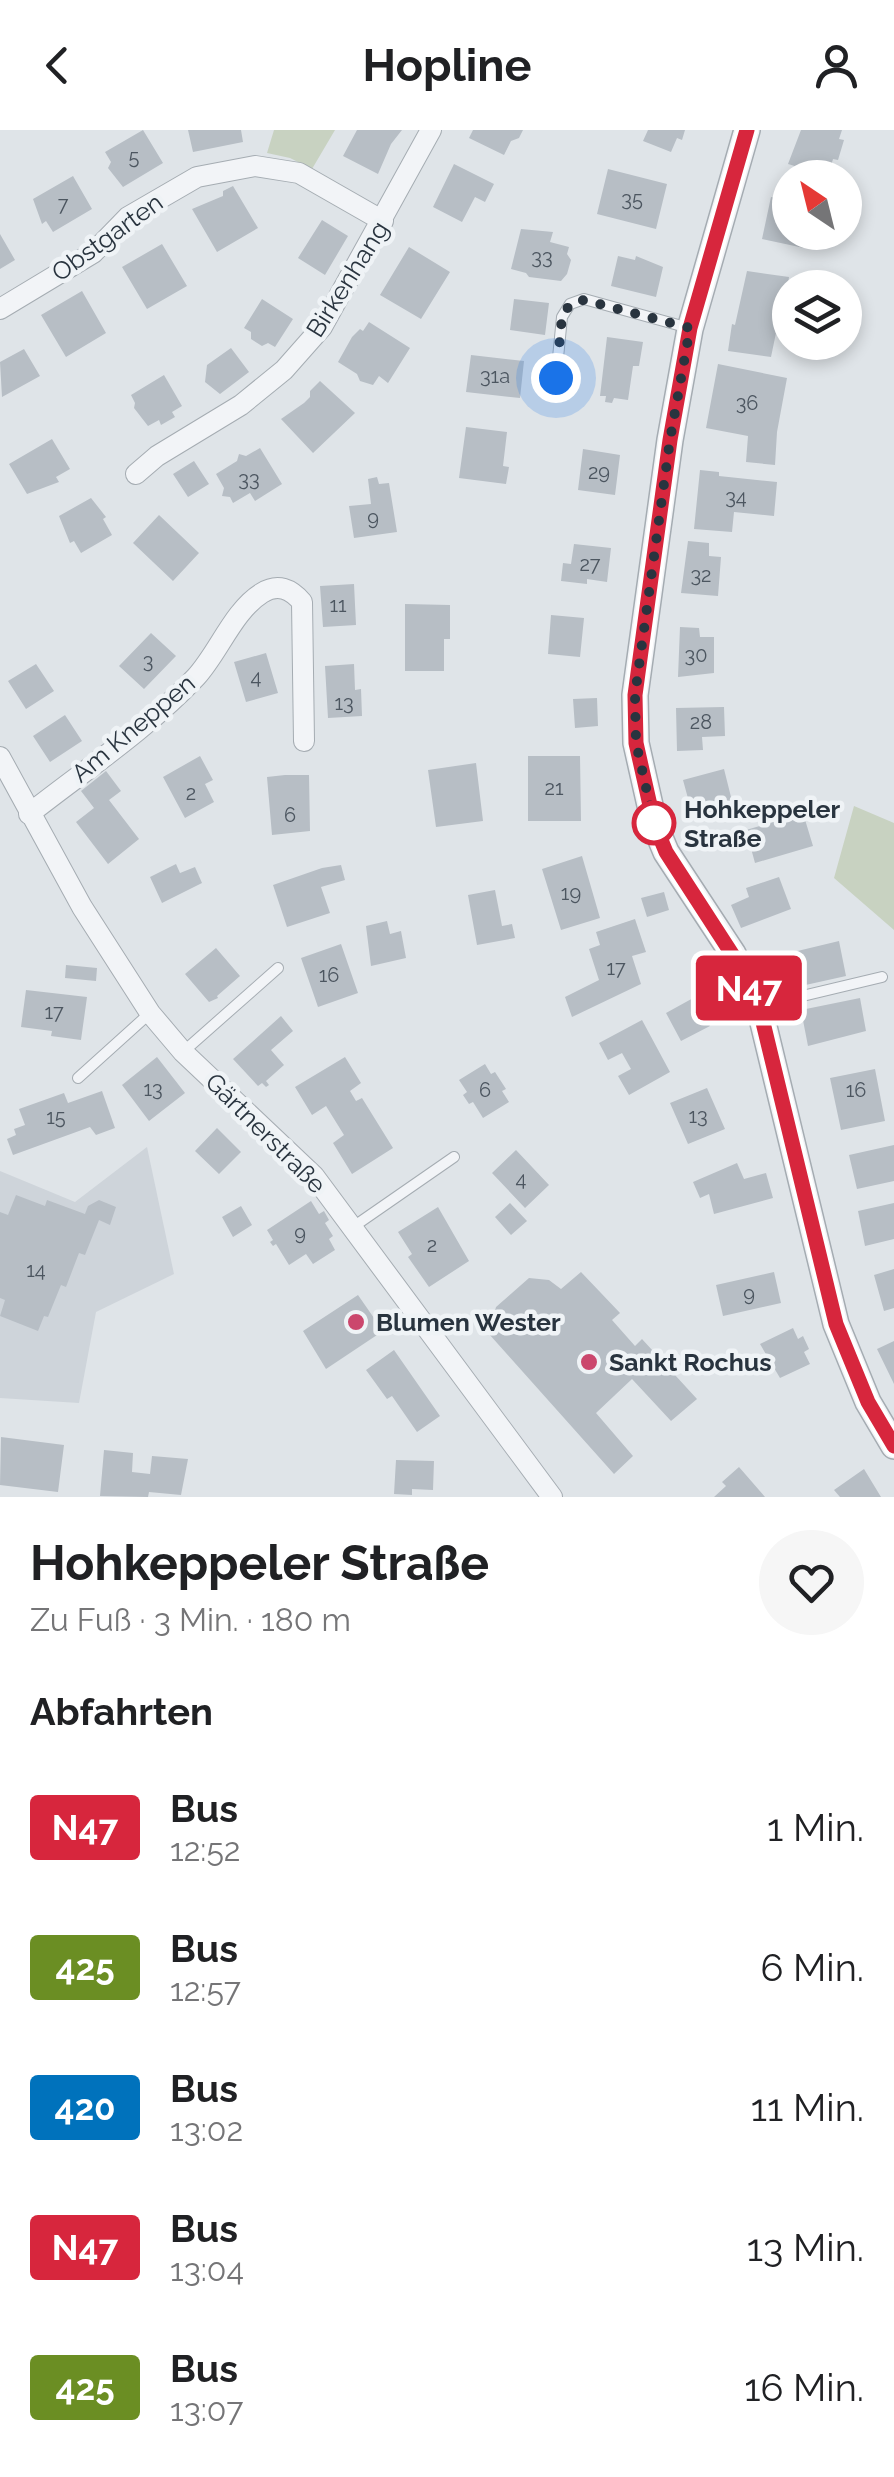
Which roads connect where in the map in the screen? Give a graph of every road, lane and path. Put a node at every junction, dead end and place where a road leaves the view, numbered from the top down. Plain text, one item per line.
1 (432, 130) edge
2 (747, 130) edge
3 (383, 221) junction
4 (0, 308) edge
5 (690, 328) junction
6 (556, 378) dead end
7 (136, 474) dead end
8 (304, 741) dead end
9 (0, 758) edge
10 (29, 814) junction
11 (278, 968) dead end
12 (882, 976) dead end
13 (759, 1006) junction
14 (150, 1014) junction
15 (183, 1052) junction
16 (78, 1078) dead end
17 (454, 1157) dead end
18 (354, 1227) junction
19 (894, 1446) edge
20 (552, 1497) edge

1 - 3 street, Birkenhang
2 - 5 street
3 - 4 street, Obstgarten
3 - 7 street, Birkenhang
5 - 6 lane
5 - 13 street
8 - 10 street, Am Kneppen
9 - 10 street, Gärtnerstraße
10 - 14 street, Gärtnerstraße
11 - 15 lane
12 - 13 lane
13 - 19 street
14 - 15 street, Gärtnerstraße
14 - 16 lane
15 - 18 street, Gärtnerstraße
17 - 18 lane
18 - 20 street, Gärtnerstraße

